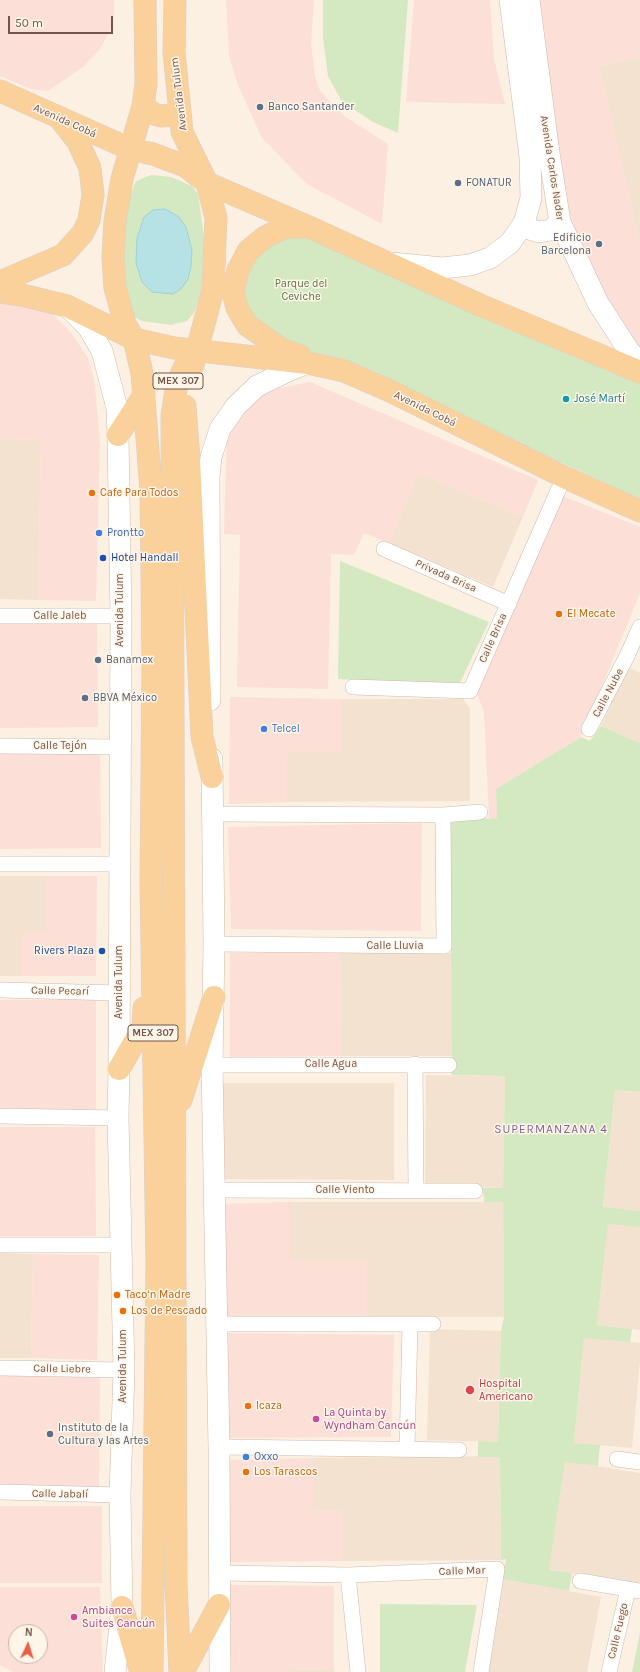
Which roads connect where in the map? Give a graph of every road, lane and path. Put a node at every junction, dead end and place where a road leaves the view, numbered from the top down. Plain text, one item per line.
1 (145, 0) edge
2 (175, 0) edge
3 (510, 0) edge
4 (529, 0) edge
5 (0, 91) edge
6 (142, 106) junction
7 (180, 112) junction
8 (59, 118) junction
9 (130, 149) junction
10 (207, 183) junction
11 (560, 222) junction
12 (524, 223) junction
13 (309, 227) junction
14 (387, 263) junction
15 (0, 282) edge
16 (0, 292) edge
17 (67, 306) junction
18 (134, 339) junction
19 (197, 351) junction
20 (640, 362) edge
21 (308, 363) junction
22 (344, 371) junction
23 (640, 372) edge
24 (144, 395) junction
25 (118, 435) junction
26 (564, 477) junction
27 (640, 511) edge
28 (384, 549) dead end
29 (508, 604) junction
30 (0, 616) edge
31 (121, 616) junction
32 (640, 627) edge
33 (634, 659) edge
34 (353, 687) dead end
35 (589, 729) dead end
36 (0, 746) edge
37 (120, 747) junction
38 (212, 777) junction
39 (480, 812) dead end
40 (214, 814) junction
41 (444, 815) junction
42 (0, 864) edge
43 (119, 864) junction
44 (151, 883) junction
45 (214, 944) junction
46 (0, 990) edge
47 (119, 992) junction
48 (214, 997) junction
49 (415, 1064) junction
50 (212, 1065) junction
51 (450, 1065) dead end
52 (119, 1068) junction
53 (0, 1116) edge
54 (118, 1118) junction
55 (175, 1119) junction
56 (215, 1190) junction
57 (416, 1191) junction
58 (475, 1191) dead end
59 (0, 1245) edge
60 (122, 1246) junction
61 (216, 1324) junction
62 (410, 1324) junction
63 (433, 1324) dead end
64 (0, 1368) edge
65 (124, 1370) junction
66 (219, 1447) junction
67 (407, 1449) junction
68 (459, 1450) dead end
69 (617, 1459) dead end
70 (640, 1462) edge
71 (0, 1492) edge
72 (120, 1495) junction
73 (220, 1573) junction
74 (348, 1575) junction
75 (580, 1581) dead end
76 (634, 1590) edge
77 (219, 1605) junction
78 (122, 1607) junction
79 (115, 1672) edge
80 (141, 1672) edge
81 (152, 1672) edge
82 (181, 1672) edge
83 (220, 1672) edge
84 (358, 1672) edge
85 (480, 1672) edge
86 (609, 1672) edge

1 - 6 main road
2 - 7 main road, Avenida Tulum
3 - 12 street, Avenida Carlos Nader
4 - 11 street, Avenida Carlos Nader
5 - 8 main road, Avenida Cobá
6 - 7 main road
6 - 9 main road
7 - 10 main road, Avenida Tulum
8 - 9 main road, Avenida Cobá
8 - 15 main road
9 - 10 main road, Avenida Cobá
9 - 18 main road
10 - 13 main road
10 - 19 main road, Avenida Tulum
11 - 12 street
11 - 20 street, Avenida Carlos Nader
12 - 14 street, Avenida Carlos Nader
13 - 14 main road
13 - 22 main road
14 - 23 main road
16 - 17 main road, Avenida Cobá
17 - 18 main road, Avenida Cobá
17 - 25 street, Avenida Tulum
18 - 19 main road, Avenida Cobá
18 - 24 main road, MEX 307
19 - 21 main road, Avenida Cobá
19 - 38 main road, Avenida Tulum
19 - 55 main road, MEX 307
21 - 22 main road, Avenida Cobá
21 - 38 street
22 - 26 main road, Avenida Cobá
24 - 25 main road
24 - 44 main road, MEX 307
25 - 31 street, Avenida Tulum
26 - 27 main road, Avenida Cobá
26 - 29 street, Calle Brisa
28 - 29 street, Privada Brisa
29 - 34 street, Calle Brisa
30 - 31 street, Calle Jaleb
31 - 37 street, Avenida Tulum
32 - 33 street, Calle Nube
33 - 35 street, Calle Nube
36 - 37 street, Calle Tejón
37 - 43 street, Avenida Tulum
38 - 40 street
39 - 41 street
40 - 41 street
40 - 45 street
41 - 45 street, Calle Lluvia
42 - 43 street
43 - 47 street, Avenida Tulum
44 - 52 main road
44 - 81 main road, MEX 307
45 - 48 street
46 - 47 street, Calle Pecarí
47 - 52 street, Avenida Tulum
48 - 50 street
48 - 55 main road
49 - 50 street, Calle Agua
49 - 51 street, Calle Agua
49 - 57 street
50 - 56 street
52 - 54 street, Avenida Tulum
53 - 54 street
54 - 60 street, Avenida Tulum
55 - 82 main road, MEX 307
56 - 57 street, Calle Viento
56 - 61 street
57 - 58 street, Calle Viento
59 - 60 street
60 - 65 street, Avenida Tulum
61 - 62 street
61 - 66 street
62 - 63 street
62 - 67 street
64 - 65 street, Calle Liebre
65 - 72 street, Avenida Tulum
66 - 67 street
66 - 73 street
67 - 68 street
69 - 70 street
71 - 72 street, Calle Jabalí
72 - 78 street, Avenida Tulum
73 - 74 street, Calle Mar
73 - 77 street
74 - 84 street
74 - 85 street, Calle Mar
75 - 76 street
76 - 86 street, Calle Fuego
77 - 82 main road
77 - 83 street
78 - 79 street, Avenida Tulum
78 - 80 main road

